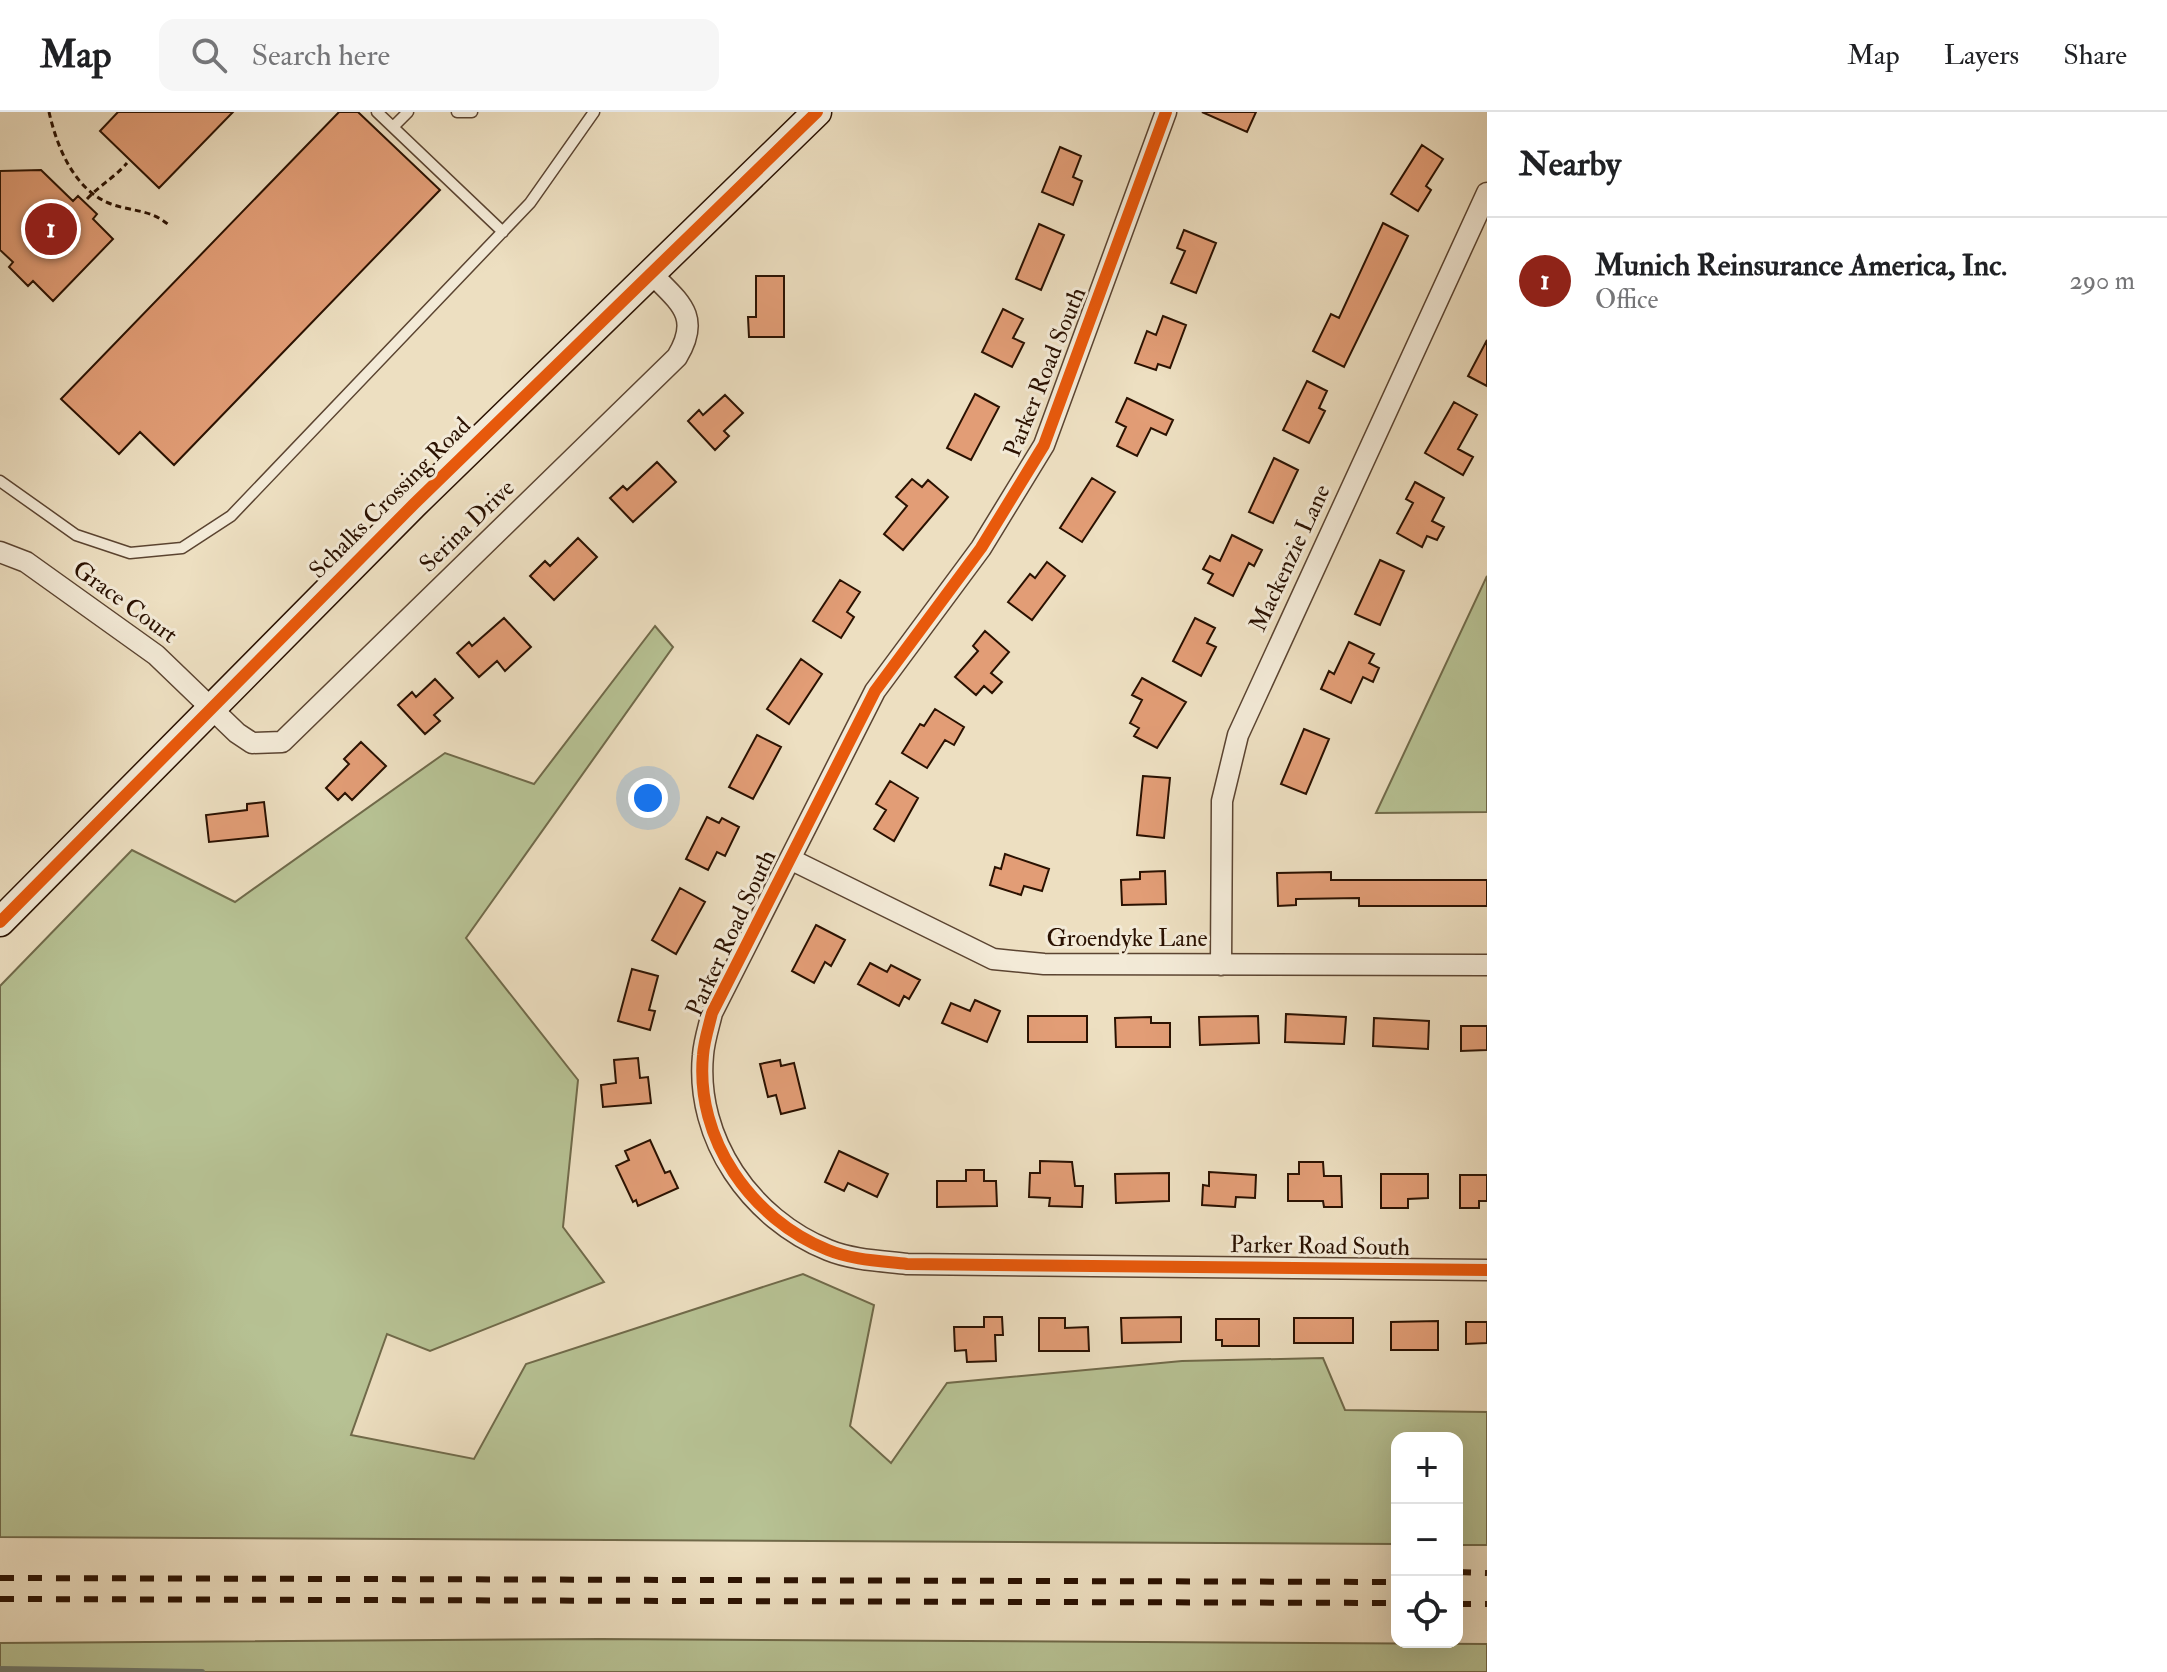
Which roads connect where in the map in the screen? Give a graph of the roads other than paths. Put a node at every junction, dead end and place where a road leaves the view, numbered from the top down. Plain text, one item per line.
1 (377, 112) edge
2 (408, 112) edge
3 (457, 112) edge
4 (472, 112) edge
5 (594, 112) edge
6 (817, 112) edge
7 (1166, 112) edge
8 (393, 127) junction
9 (1487, 193) edge
10 (503, 232) junction
11 (651, 273) junction
12 (0, 481) edge
13 (0, 552) edge
14 (210, 707) junction
15 (790, 859) junction
16 (0, 922) edge
17 (1221, 965) junction
18 (1487, 965) edge
19 (1487, 1270) edge

1 - 8 lane
2 - 8 lane
3 - 4 lane
5 - 10 lane
6 - 11 street, Schalks Crossing Road
7 - 15 street, Parker Road South
8 - 10 lane
9 - 17 street, Mackenzie Lane
10 - 12 lane
11 - 14 street, Schalks Crossing Road
11 - 14 street, Serina Drive
13 - 14 street, Grace Court
14 - 16 street, Schalks Crossing Road
15 - 17 street, Groendyke Lane
15 - 19 street, Parker Road South
17 - 18 street, Groendyke Lane

